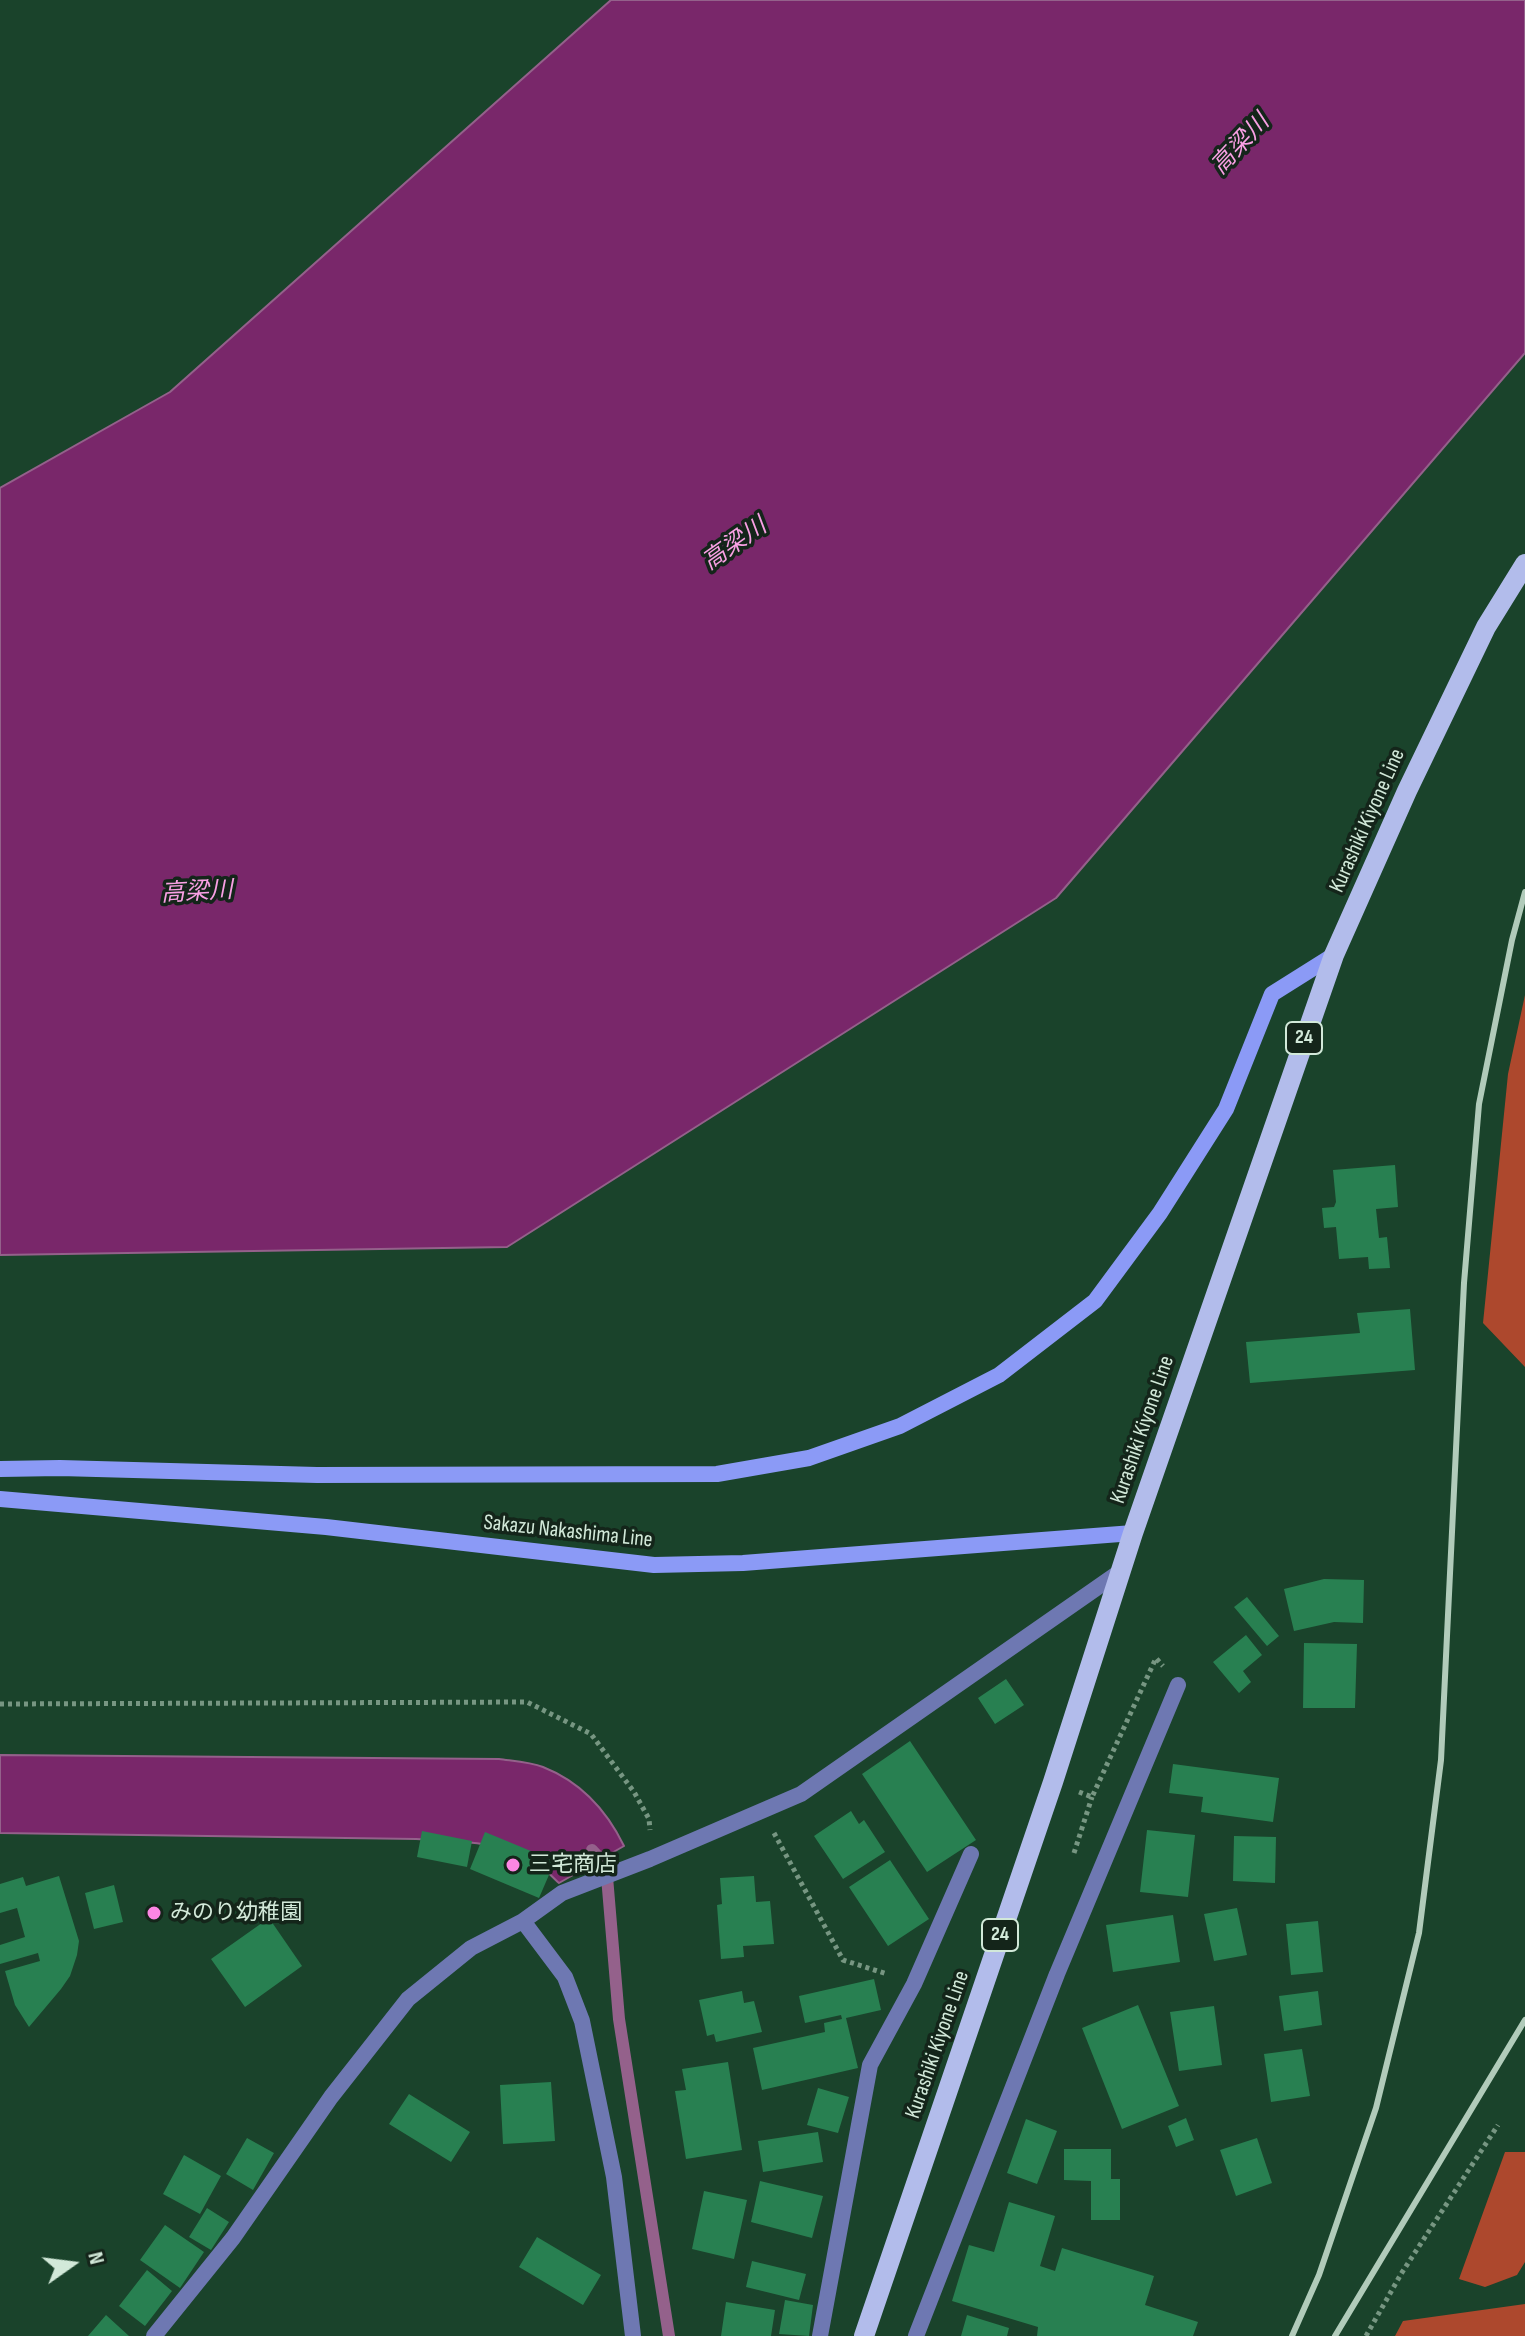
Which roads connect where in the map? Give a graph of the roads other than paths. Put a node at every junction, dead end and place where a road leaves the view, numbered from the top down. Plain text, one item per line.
1 (1525, 564) edge
2 (1334, 955) junction
3 (0, 1469) edge
4 (0, 1499) edge
5 (1133, 1533) junction
6 (1121, 1571) junction
7 (1178, 1685) road end
8 (971, 1854) dead end
9 (523, 1921) junction
10 (154, 2336) edge
11 (633, 2336) edge
12 (820, 2336) edge
13 (864, 2336) edge
14 (916, 2336) edge

1 - 2 main road, Kurashiki Kiyone Line / 24
2 - 3 main road
2 - 5 main road, Kurashiki Kiyone Line / 24
4 - 5 main road, Sakazu Nakashima Line
5 - 6 main road, Kurashiki Kiyone Line / 24
6 - 9 street
6 - 13 main road, Kurashiki Kiyone Line / 24
7 - 14 street
8 - 12 street
9 - 10 street
9 - 11 street

